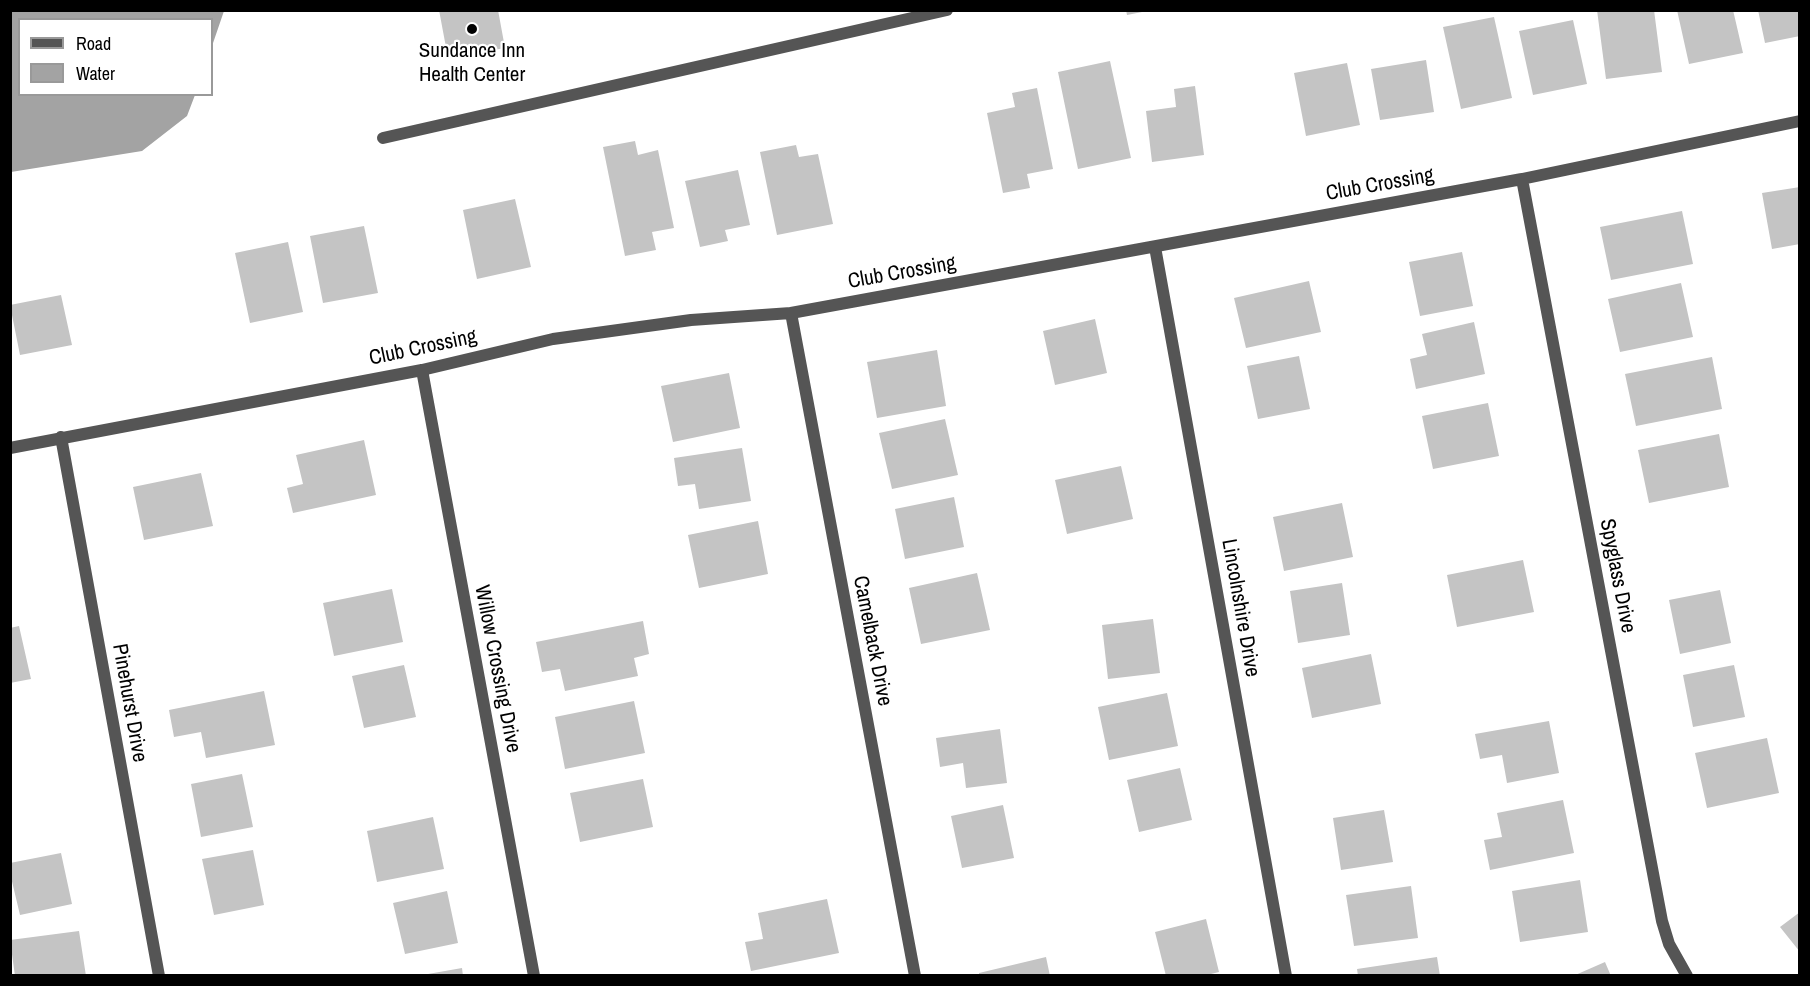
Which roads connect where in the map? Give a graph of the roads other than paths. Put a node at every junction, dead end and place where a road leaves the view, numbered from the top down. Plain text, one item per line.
1 (947, 10) edge
2 (1800, 122) edge
3 (383, 138) dead end
4 (1522, 179) junction
5 (1155, 247) junction
6 (791, 313) junction
7 (422, 370) junction
8 (62, 437) junction
9 (10, 448) edge
10 (159, 975) edge
11 (534, 975) edge
12 (915, 975) edge
13 (1286, 975) edge
14 (1687, 975) edge

1 - 3 street
2 - 4 street, Club Crossing
4 - 5 street, Club Crossing
4 - 14 street, Spyglass Drive
5 - 6 street, Club Crossing
5 - 13 street, Lincolnshire Drive
6 - 7 street, Club Crossing
6 - 12 street, Camelback Drive
7 - 8 street, Club Crossing
7 - 11 street, Willow Crossing Drive
8 - 9 street, Club Crossing
8 - 10 street, Pinehurst Drive

